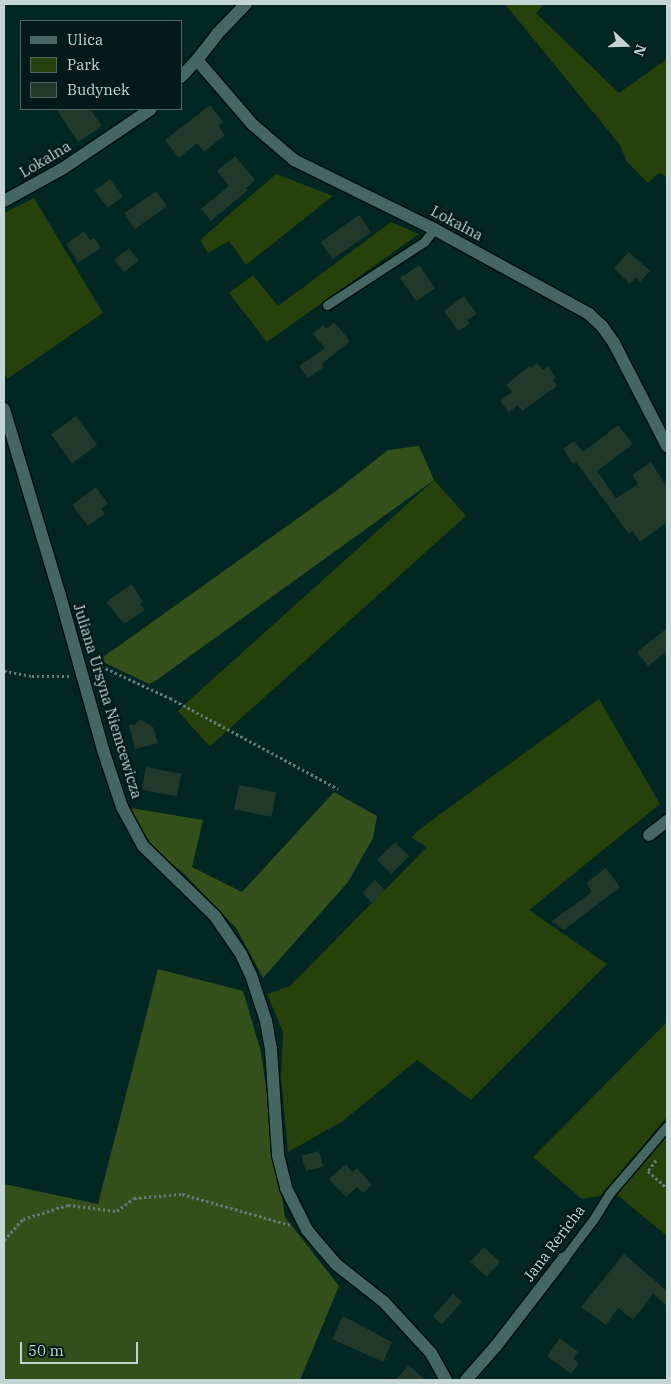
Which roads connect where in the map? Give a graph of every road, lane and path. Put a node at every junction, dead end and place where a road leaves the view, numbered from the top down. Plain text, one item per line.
1 (246, 4) edge
2 (197, 60) junction
3 (182, 76) edge
4 (149, 110) edge
5 (4, 201) edge
6 (434, 229) junction
7 (327, 306) dead end
8 (4, 409) edge
9 (667, 446) edge
10 (96, 664) dead end
11 (4, 671) edge
12 (82, 675) junction
13 (338, 789) dead end
14 (667, 821) edge
15 (649, 835) dead end
16 (667, 1126) edge
17 (658, 1158) dead end
18 (667, 1188) edge
19 (307, 1230) junction
20 (4, 1240) edge
21 (564, 1258) joint
22 (446, 1380) edge
23 (466, 1380) edge

1 - 2 street
2 - 3 street
2 - 6 street, Lokalna
4 - 5 street, Lokalna
6 - 7 lane
6 - 9 street, Lokalna
8 - 12 street, Juliana Ursyna Niemcewicza
10 - 13 path
11 - 12 path
12 - 19 street, Juliana Ursyna Niemcewicza
14 - 15 street
16 - 21 lane, Jana Rericha
17 - 18 path
19 - 20 path
19 - 22 street, Juliana Ursyna Niemcewicza
21 - 23 street, Jana Rericha

